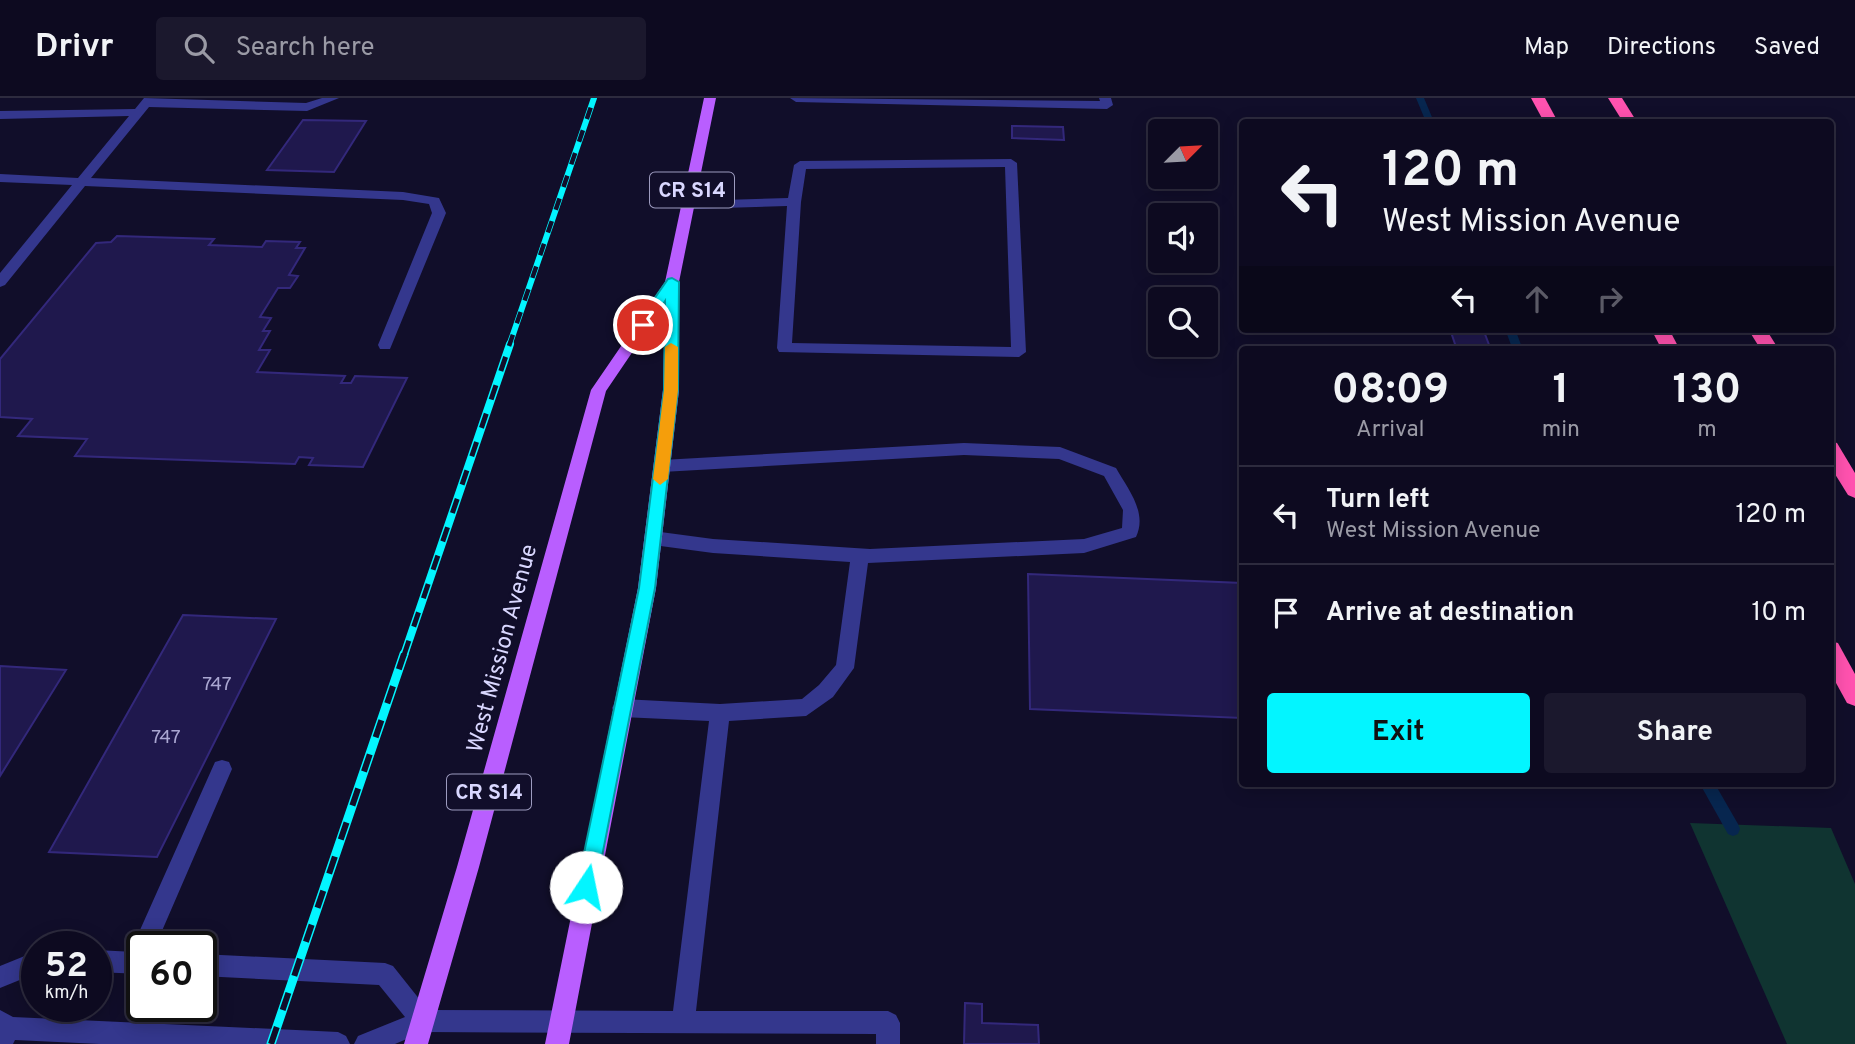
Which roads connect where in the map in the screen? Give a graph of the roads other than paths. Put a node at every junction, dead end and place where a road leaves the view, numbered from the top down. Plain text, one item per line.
1 (333, 98) edge
2 (710, 98) edge
3 (796, 98) edge
4 (1105, 98) edge
5 (1538, 98) edge
6 (1615, 98) edge
7 (145, 104) edge
8 (0, 115) edge
9 (1549, 119) edge
10 (1628, 119) edge
11 (0, 178) edge
12 (84, 181) junction
13 (794, 202) junction
14 (689, 205) junction
15 (0, 282) edge
16 (672, 282) junction
17 (384, 345) dead end
18 (1834, 450) edge
19 (1834, 453) edge
20 (662, 466) junction
21 (1855, 470) edge
22 (1855, 490) edge
23 (653, 538) junction
24 (860, 555) junction
25 (1834, 657) edge
26 (1855, 696) edge
27 (622, 708) junction
28 (720, 713) junction
29 (222, 769) dead end
30 (152, 931) edge
31 (217, 966) edge
32 (21, 968) edge
33 (0, 977) edge
34 (423, 1021) junction
35 (683, 1023) junction
36 (3, 1031) edge
37 (559, 1033) edge
38 (338, 1044) edge
39 (366, 1044) edge
40 (416, 1044) edge
41 (888, 1044) edge

1 - 7 street
2 - 14 main road, West Mission Avenue / CR S14
3 - 4 street
5 - 9 highway
6 - 10 highway
7 - 8 street
7 - 12 street
11 - 12 street
12 - 15 street
12 - 17 street
13 - 13 street
13 - 14 street
14 - 16 main road, West Mission Avenue / CR S14
16 - 20 main road, West Mission Avenue / CR S14
16 - 34 main road, West Mission Avenue / CR S14
18 - 21 highway
19 - 22 highway
20 - 23 main road, West Mission Avenue / CR S14
20 - 24 street
23 - 24 street
23 - 27 main road, West Mission Avenue / CR S14
24 - 28 street
25 - 26 highway
27 - 28 street
27 - 37 main road, West Mission Avenue / CR S14
28 - 35 street
29 - 30 street
31 - 34 street
32 - 33 street
34 - 37 street
34 - 39 street
34 - 40 main road, West Mission Avenue / CR S14
35 - 37 street
35 - 41 street
36 - 38 street

